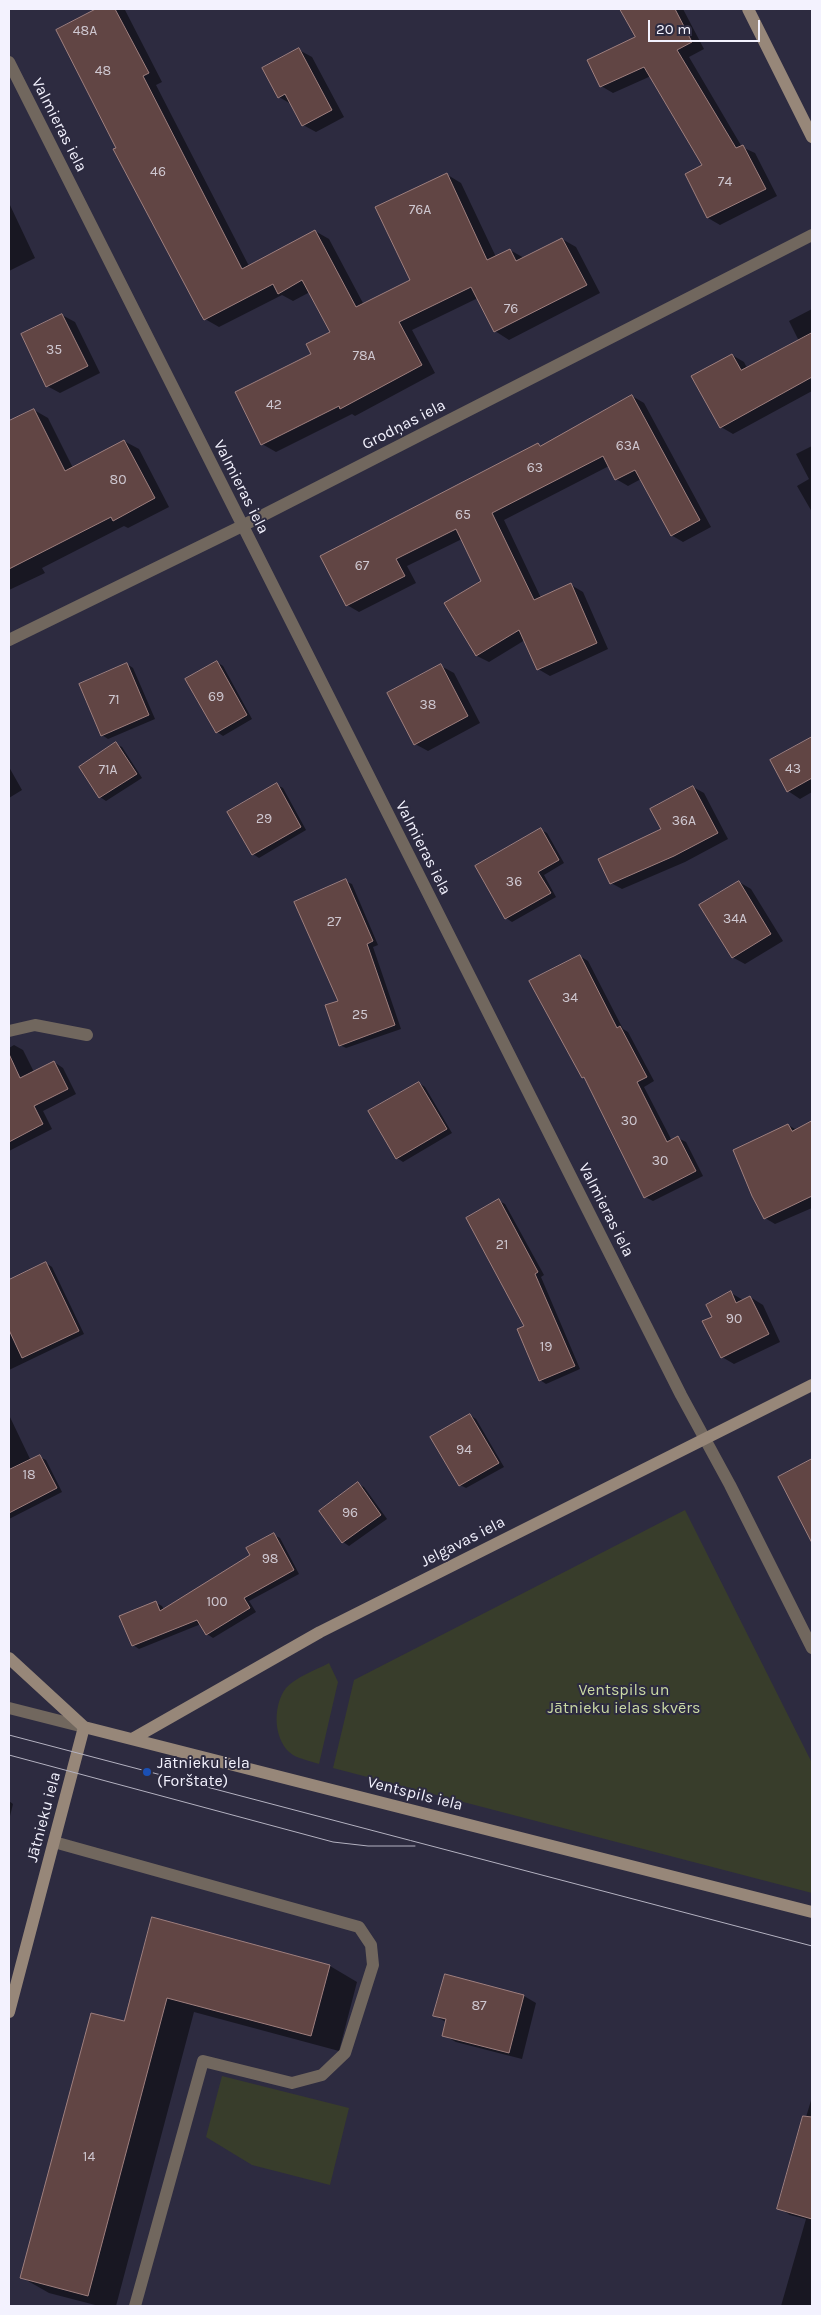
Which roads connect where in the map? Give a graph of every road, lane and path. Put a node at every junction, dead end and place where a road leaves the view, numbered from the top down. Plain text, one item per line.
1 (748, 9) edge
2 (9, 62) edge
3 (812, 137) edge
4 (812, 235) edge
5 (242, 526) junction
6 (9, 640) edge
7 (9, 1031) edge
8 (87, 1034) dead end
9 (812, 1385) edge
10 (705, 1439) junction
11 (812, 1648) edge
12 (9, 1658) edge
13 (9, 1708) edge
14 (84, 1727) junction
15 (134, 1738) junction
16 (54, 1842) junction
17 (812, 1912) edge
18 (9, 2012) edge
19 (134, 2306) edge

1 - 3 street
2 - 5 street, Valmieras iela
4 - 5 street, Grodņas iela
5 - 6 street, Grodņas iela
5 - 10 street, Valmieras iela
7 - 8 street
9 - 10 street, Jelgavas iela
10 - 11 street, Valmieras iela
10 - 15 street, Jelgavas iela
12 - 14 street
13 - 14 street, Ventspils iela
14 - 15 street, Ventspils iela
14 - 16 street, Jātnieku iela
15 - 17 street, Ventspils iela
16 - 18 street, Jātnieku iela
16 - 19 street

